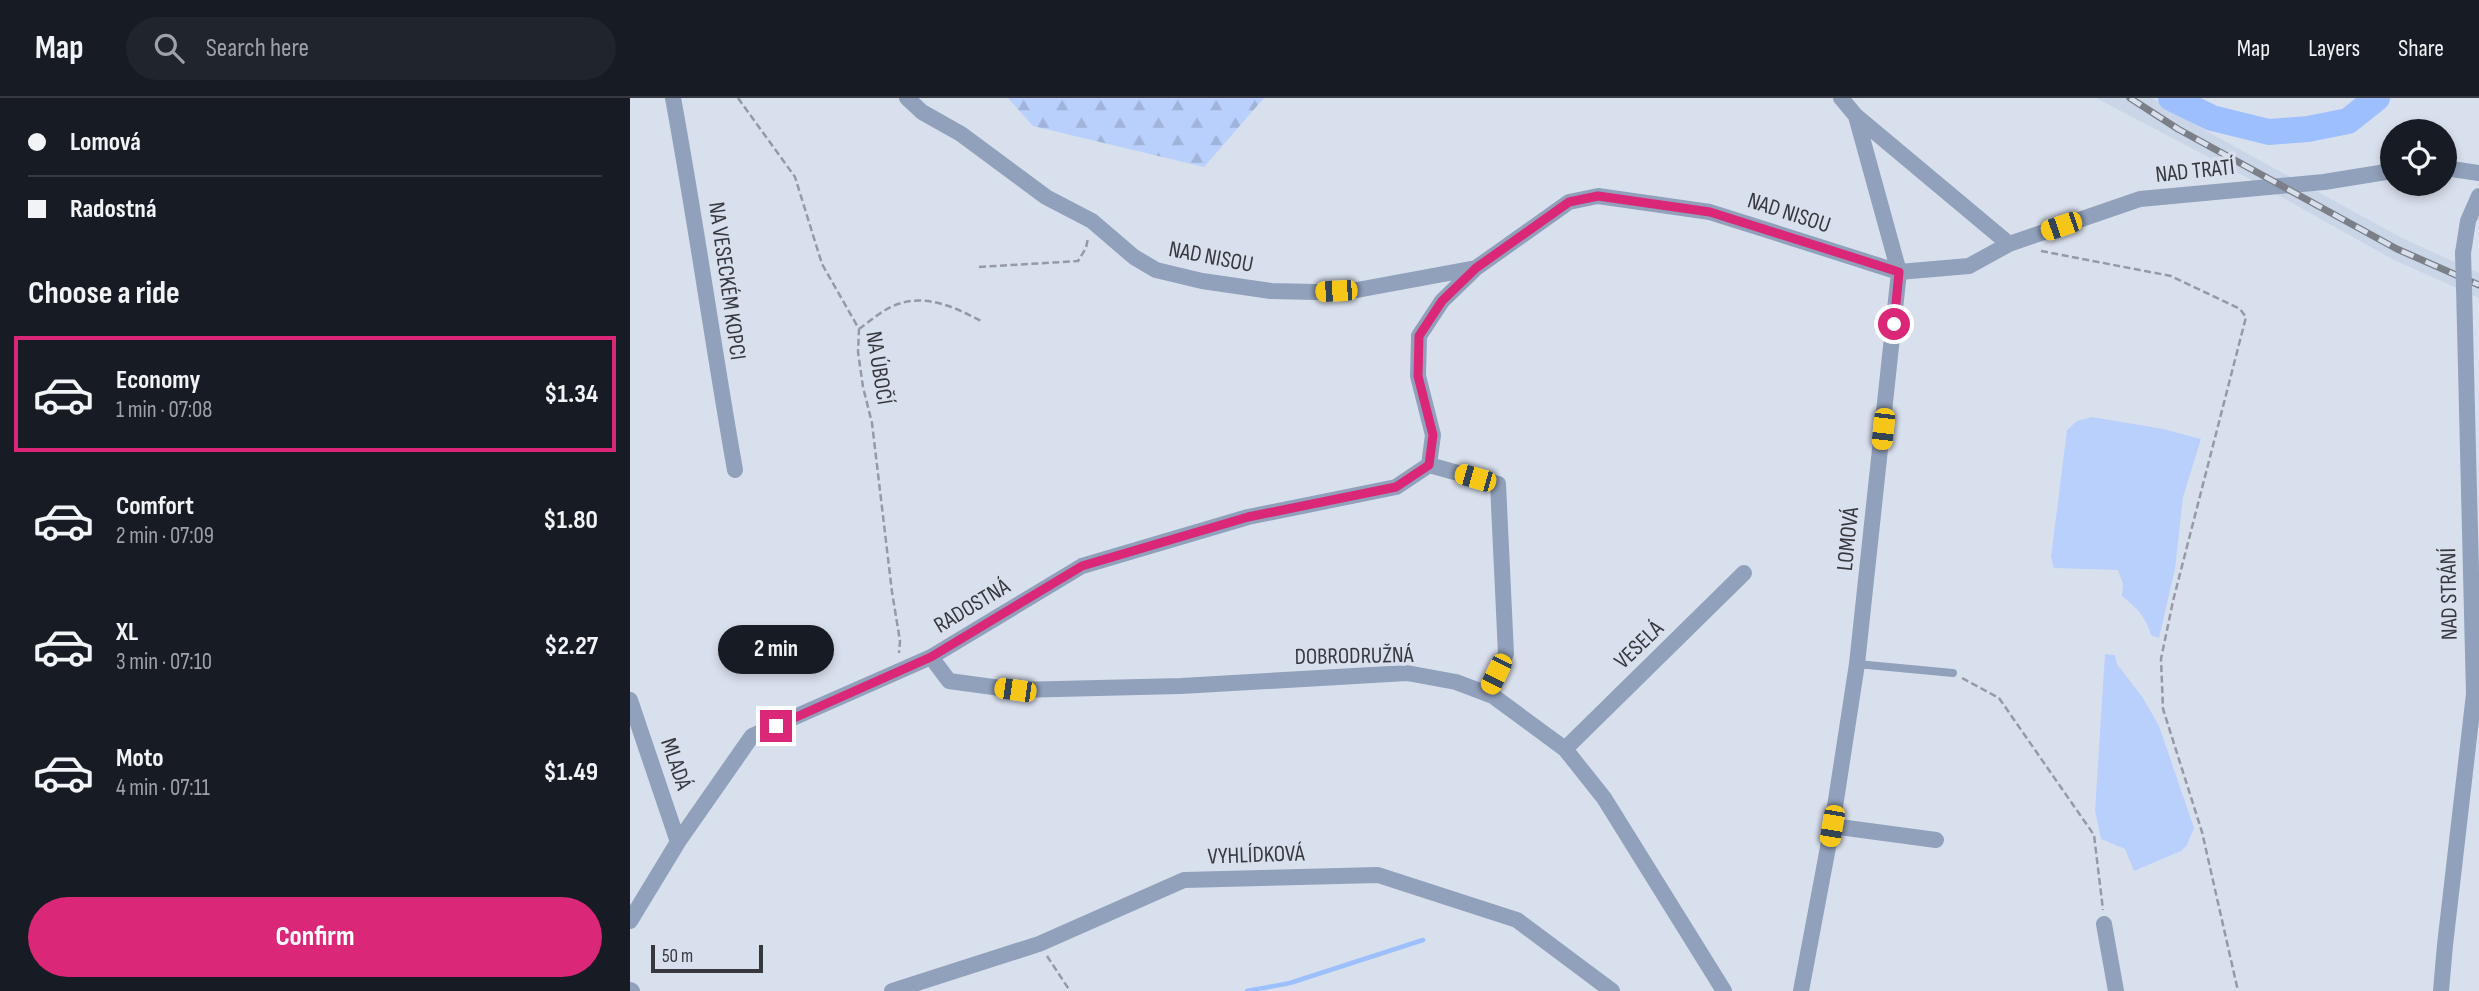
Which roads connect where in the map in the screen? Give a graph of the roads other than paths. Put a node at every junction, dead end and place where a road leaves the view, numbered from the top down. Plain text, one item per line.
1 (673, 98) edge
2 (906, 98) edge
3 (1842, 98) edge
4 (1856, 117) junction
5 (2457, 170) edge
6 (2380, 173) edge
7 (2479, 173) edge
8 (2479, 196) edge
9 (2009, 244) junction
10 (1476, 268) junction
11 (1899, 272) junction
12 (1429, 465) junction
13 (735, 470) dead end
14 (1744, 573) dead end
15 (931, 657) junction
16 (1857, 664) junction
17 (1953, 673) road end
18 (1487, 694) junction
19 (630, 700) edge
20 (1565, 749) junction
21 (1832, 826) junction
22 (1936, 840) dead end
23 (678, 842) junction
24 (630, 921) edge
25 (2104, 924) road end
26 (892, 991) edge
27 (1612, 991) edge
28 (1724, 991) edge
29 (1801, 991) edge
30 (2116, 991) edge
31 (2441, 991) edge

1 - 13 street, NA VESECKÉM KOPCI
2 - 10 street, NAD NISOU
3 - 4 street, LOMOVÁ
4 - 9 street
4 - 11 street, LOMOVÁ
5 - 7 street
6 - 9 street, NAD TRATÍ
8 - 31 street, NAD STRÁNÍ, bridge
9 - 11 street, NAD TRATÍ
10 - 11 street, NAD NISOU
10 - 12 street, NAD NISOU
11 - 16 street, LOMOVÁ
12 - 15 street, RADOSTNÁ
12 - 18 street
14 - 20 street, VESELÁ
15 - 18 street, DOBRODRUŽNÁ
15 - 23 street, RADOSTNÁ
16 - 17 lane
16 - 21 street, LOMOVÁ
18 - 20 street, DOBRODRUŽNÁ
19 - 23 street, MLADÁ
20 - 28 street, DOBRODRUŽNÁ
21 - 22 street
21 - 29 street, LOMOVÁ
23 - 24 street, RADOSTNÁ
25 - 30 street
26 - 27 street, VYHLÍDKOVÁ

